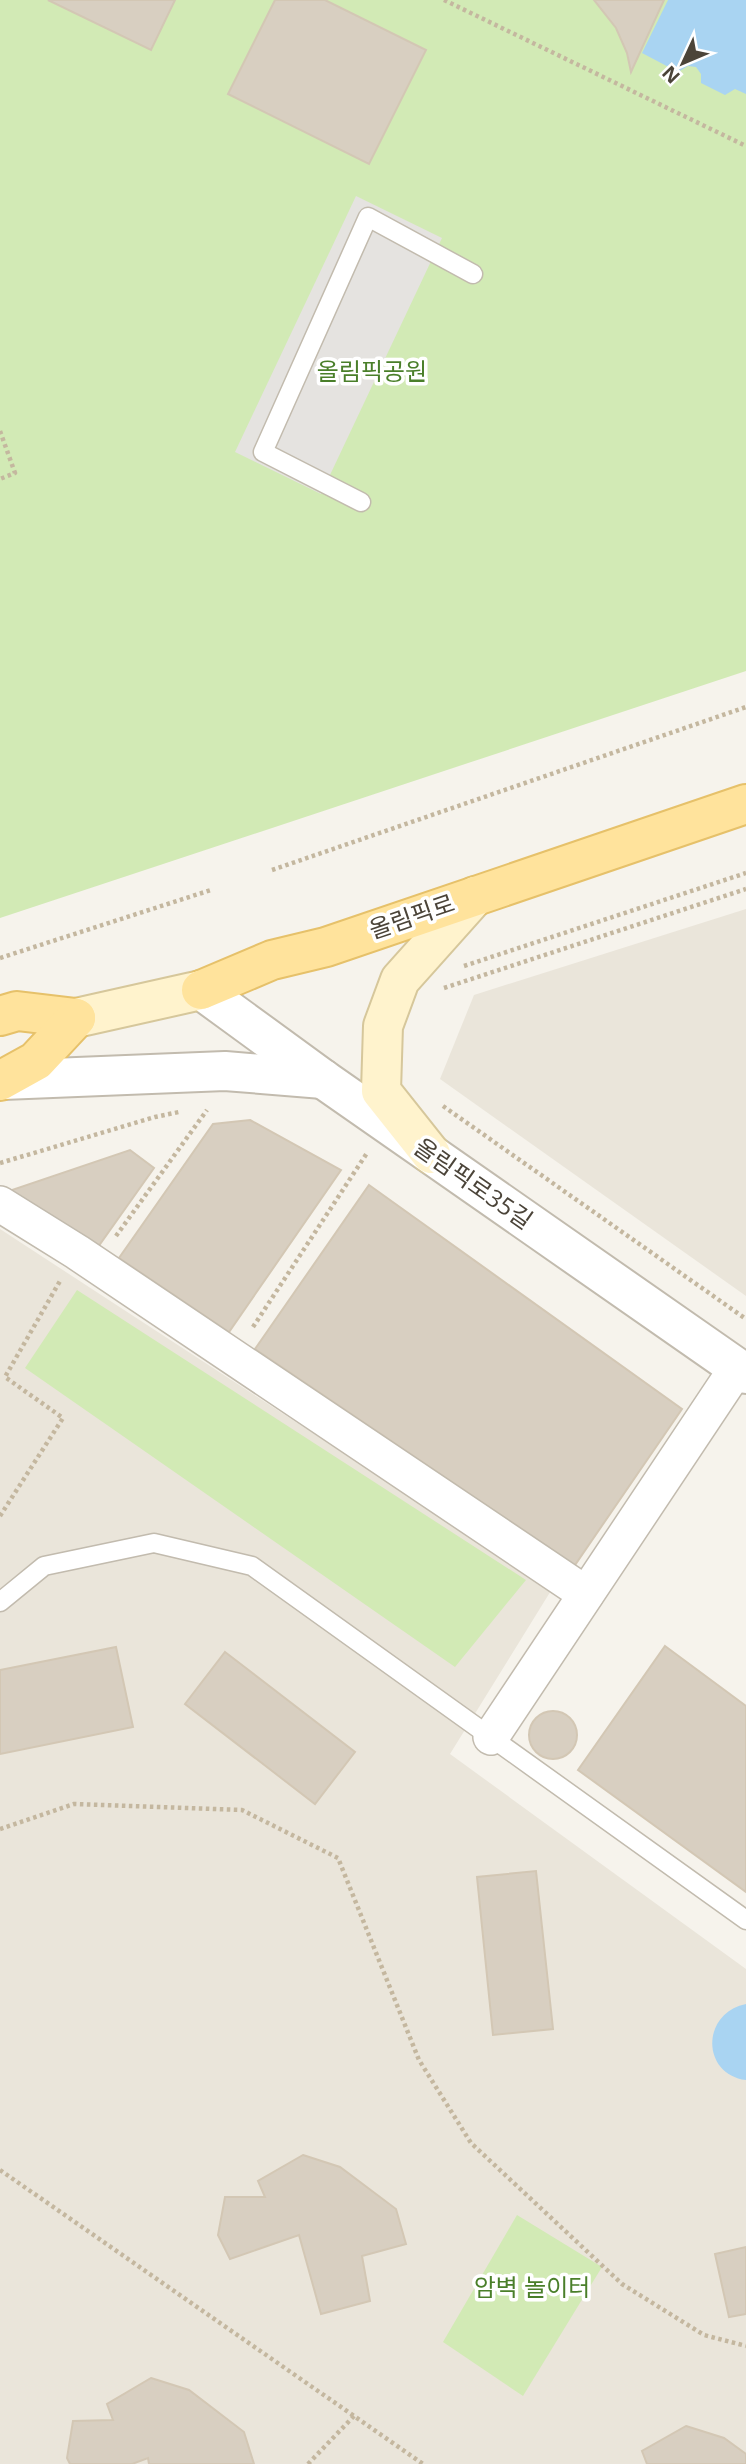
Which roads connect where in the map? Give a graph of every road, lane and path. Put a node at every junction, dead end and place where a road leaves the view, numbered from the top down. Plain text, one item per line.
1 (443, 0) edge
2 (746, 146) edge
3 (473, 274) dead end
4 (0, 431) edge
5 (0, 479) edge
6 (361, 502) dead end
7 (746, 707) edge
8 (746, 804) edge
9 (272, 870) dead end
10 (746, 873) edge
11 (746, 889) edge
12 (211, 890) dead end
13 (475, 896) junction
14 (0, 958) edge
15 (452, 970) dead end
16 (442, 989) dead end
17 (201, 990) junction
18 (0, 1016) edge
19 (76, 1018) junction
20 (323, 1079) junction
21 (2, 1080) edge
22 (439, 1103) dead end
23 (210, 1107) dead end
24 (155, 1117) dead end
25 (369, 1150) dead end
26 (431, 1154) junction
27 (0, 1163) edge
28 (0, 1203) edge
29 (86, 1259) junction
30 (746, 1319) edge
31 (233, 1357) junction
32 (742, 1371) edge
33 (0, 1516) edge
34 (586, 1594) junction
35 (0, 1602) edge
36 (491, 1737) junction
37 (0, 1829) edge
38 (746, 1920) edge
39 (0, 2169) edge
40 (746, 2346) edge
41 (354, 2416) junction
42 (308, 2464) edge
43 (423, 2464) edge

1 - 2 path
3 - 6 lane
4 - 5 path
7 - 9 path
8 - 13 main road, 올림픽로
10 - 15 path
11 - 16 path
12 - 14 path
13 - 17 main road, 올림픽로
13 - 26 main road
17 - 19 main road, 올림픽로
17 - 20 street, 올림픽로35길
18 - 19 main road, 올림픽로
19 - 21 main road
20 - 21 street
20 - 26 street, 올림픽로35길
22 - 30 path
23 - 29 path
24 - 27 path
25 - 31 path
26 - 32 street, 올림픽로35길
28 - 29 street
29 - 31 street
29 - 33 path
31 - 34 street
32 - 34 street
34 - 36 street
35 - 36 lane
36 - 38 lane
37 - 40 path
39 - 41 path
41 - 42 path
41 - 43 path

